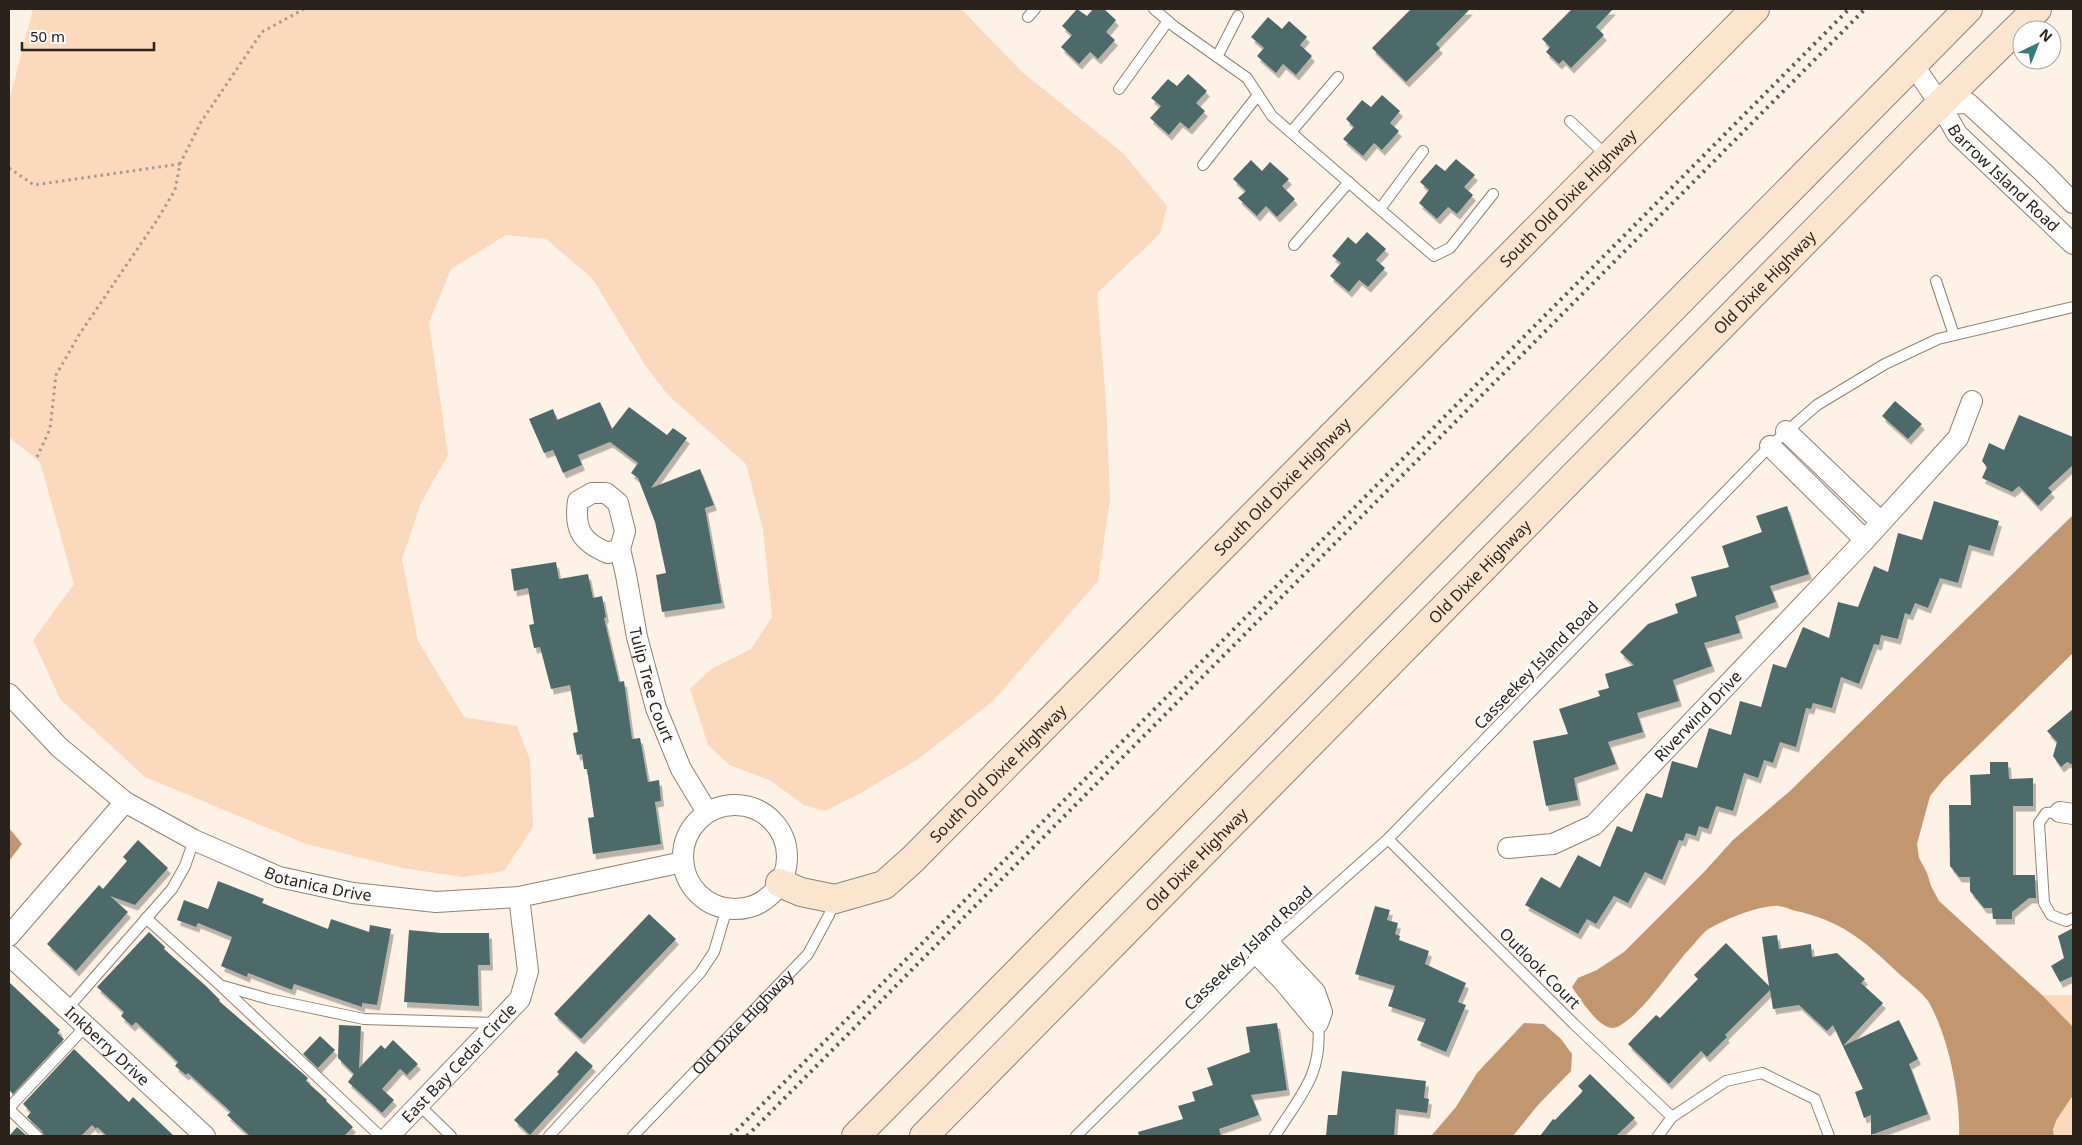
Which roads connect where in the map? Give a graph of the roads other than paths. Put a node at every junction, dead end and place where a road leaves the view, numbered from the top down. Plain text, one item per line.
1 (1154, 9) edge
2 (1755, 9) edge
3 (1968, 9) edge
4 (2037, 9) edge
5 (1238, 16) dead end
6 (1168, 21) junction
7 (1217, 57) junction
8 (1912, 63) junction
9 (1338, 77) dead end
10 (1119, 89) dead end
11 (1258, 95) junction
12 (1940, 104) junction
13 (1570, 121) dead end
14 (1290, 132) junction
15 (1424, 150) dead end
16 (1608, 157) junction
17 (1203, 165) dead end
18 (1349, 182) junction
19 (1493, 194) dead end
20 (2073, 203) edge
21 (1380, 209) junction
22 (2073, 244) edge
23 (1294, 245) dead end
24 (1936, 281) dead end
25 (2073, 307) edge
26 (1954, 335) junction
27 (1972, 401) dead end
28 (1786, 431) junction
29 (1770, 446) junction
30 (1881, 522) junction
31 (1865, 540) junction
32 (620, 549) dead end
33 (11, 702) edge
34 (125, 802) junction
35 (707, 812) junction
36 (2067, 813) edge
37 (1388, 838) junction
38 (194, 840) junction
39 (1508, 848) dead end
40 (683, 862) junction
41 (780, 883) junction
42 (519, 897) junction
43 (835, 899) junction
44 (727, 908) junction
45 (146, 918) junction
46 (2073, 918) edge
47 (9, 936) edge
48 (1264, 950) junction
49 (9, 955) edge
50 (220, 985) junction
51 (67, 1009) junction
52 (496, 1023) junction
53 (1318, 1023) joint
54 (86, 1026) junction
55 (419, 1105) junction
56 (9, 1109) edge
57 (1672, 1117) junction
58 (38, 1136) edge
59 (205, 1136) edge
60 (380, 1136) edge
61 (389, 1136) edge
62 (451, 1136) edge
63 (550, 1136) edge
64 (633, 1136) edge
65 (856, 1136) edge
66 (924, 1136) edge
67 (1076, 1136) edge
68 (1275, 1136) edge
69 (1658, 1136) edge
70 (1829, 1136) edge

1 - 6 lane
2 - 16 main road, South Old Dixie Highway
3 - 8 main road
4 - 12 main road, Old Dixie Highway
5 - 7 lane
6 - 7 lane
6 - 10 lane
7 - 11 lane
8 - 12 street, Barrow Island Road
8 - 65 main road
9 - 14 lane
11 - 14 lane
11 - 17 lane
12 - 20 street, Barrow Island Road
12 - 22 street, Barrow Island Road
12 - 66 main road, Old Dixie Highway
13 - 16 lane
14 - 18 lane
15 - 21 lane
16 - 43 main road, South Old Dixie Highway
18 - 21 lane
18 - 23 lane
19 - 21 lane
24 - 26 lane
25 - 26 lane, Casseekey Island Road
26 - 28 lane, Casseekey Island Road
27 - 30 street, Riverwind Drive
28 - 29 lane, Casseekey Island Road
28 - 30 street
29 - 31 street
29 - 37 lane, Casseekey Island Road
30 - 31 street, Riverwind Drive
31 - 39 street, Riverwind Drive
32 - 35 street, Tulip Tree Court
33 - 34 street, Botanica Drive
34 - 38 street, Botanica Drive
34 - 47 street
35 - 40 street
35 - 41 street
36 - 46 lane
37 - 48 lane, Casseekey Island Road
37 - 57 lane, Outlook Court
38 - 42 street, Botanica Drive
38 - 45 lane
40 - 42 street, Botanica Drive
40 - 44 street
41 - 43 main road, South Old Dixie Highway
41 - 44 street
42 - 52 street, East Bay Cedar Circle
43 - 64 lane, Old Dixie Highway
44 - 63 lane
45 - 50 lane
45 - 51 lane
48 - 53 street
48 - 67 lane, Casseekey Island Road
49 - 51 street, Inkberry Drive
50 - 52 lane
50 - 60 lane
51 - 54 street, Inkberry Drive
52 - 55 street, East Bay Cedar Circle
53 - 68 lane
54 - 56 lane
54 - 59 street, Inkberry Drive
55 - 61 street, East Bay Cedar Circle
55 - 62 lane
56 - 58 lane
57 - 69 lane
57 - 70 lane

